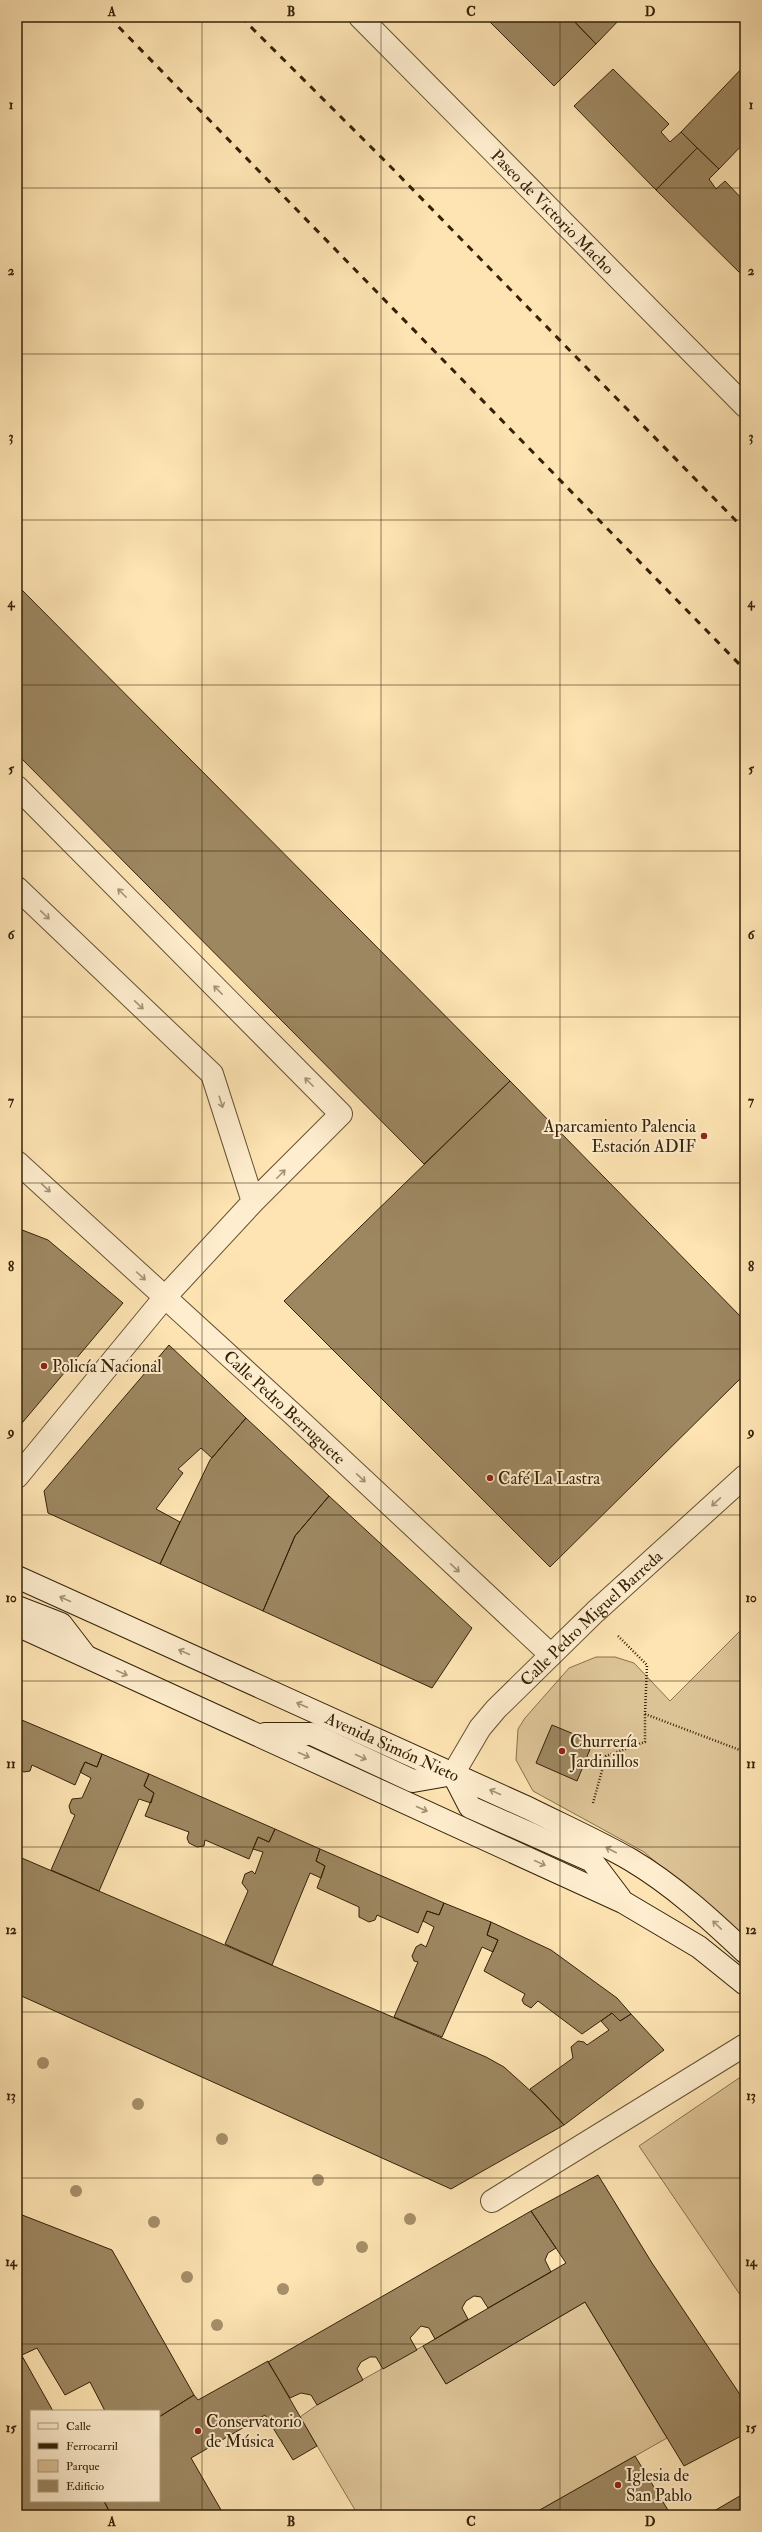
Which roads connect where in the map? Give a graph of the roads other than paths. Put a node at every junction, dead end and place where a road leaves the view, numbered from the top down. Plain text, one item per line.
1 (360, 17) edge
2 (745, 406) edge
3 (17, 787) edge
4 (17, 888) edge
5 (17, 1162) edge
6 (253, 1202) junction
7 (165, 1297) junction
8 (745, 1476) edge
9 (17, 1477) edge
10 (17, 1577) edge
11 (17, 1607) edge
12 (17, 1626) edge
13 (551, 1655) junction
14 (86, 1657) junction
15 (257, 1734) junction
16 (453, 1774) junction
17 (623, 1902) junction
18 (745, 1952) edge
19 (745, 1984) edge
20 (745, 2045) edge
21 (492, 2201) dead end

1 - 2 street, Paseo de Victorio Macho
6 -> 3 street
4 -> 6 street
5 -> 7 street, Calle Pedro Berruguete
6 - 7 street
7 - 9 street
7 -> 13 street, Calle Pedro Berruguete
8 -> 13 street, Calle Pedro Miguel Barreda
16 -> 10 street, Avenida Simón Nieto
11 - 14 street
12 - 14 street
13 - 16 street, Calle Pedro Miguel Barreda
14 -> 15 street
15 -> 16 street
15 -> 17 street
16 - 17 street
18 -> 16 street, Avenida Simón Nieto
17 - 19 street
20 - 21 street

